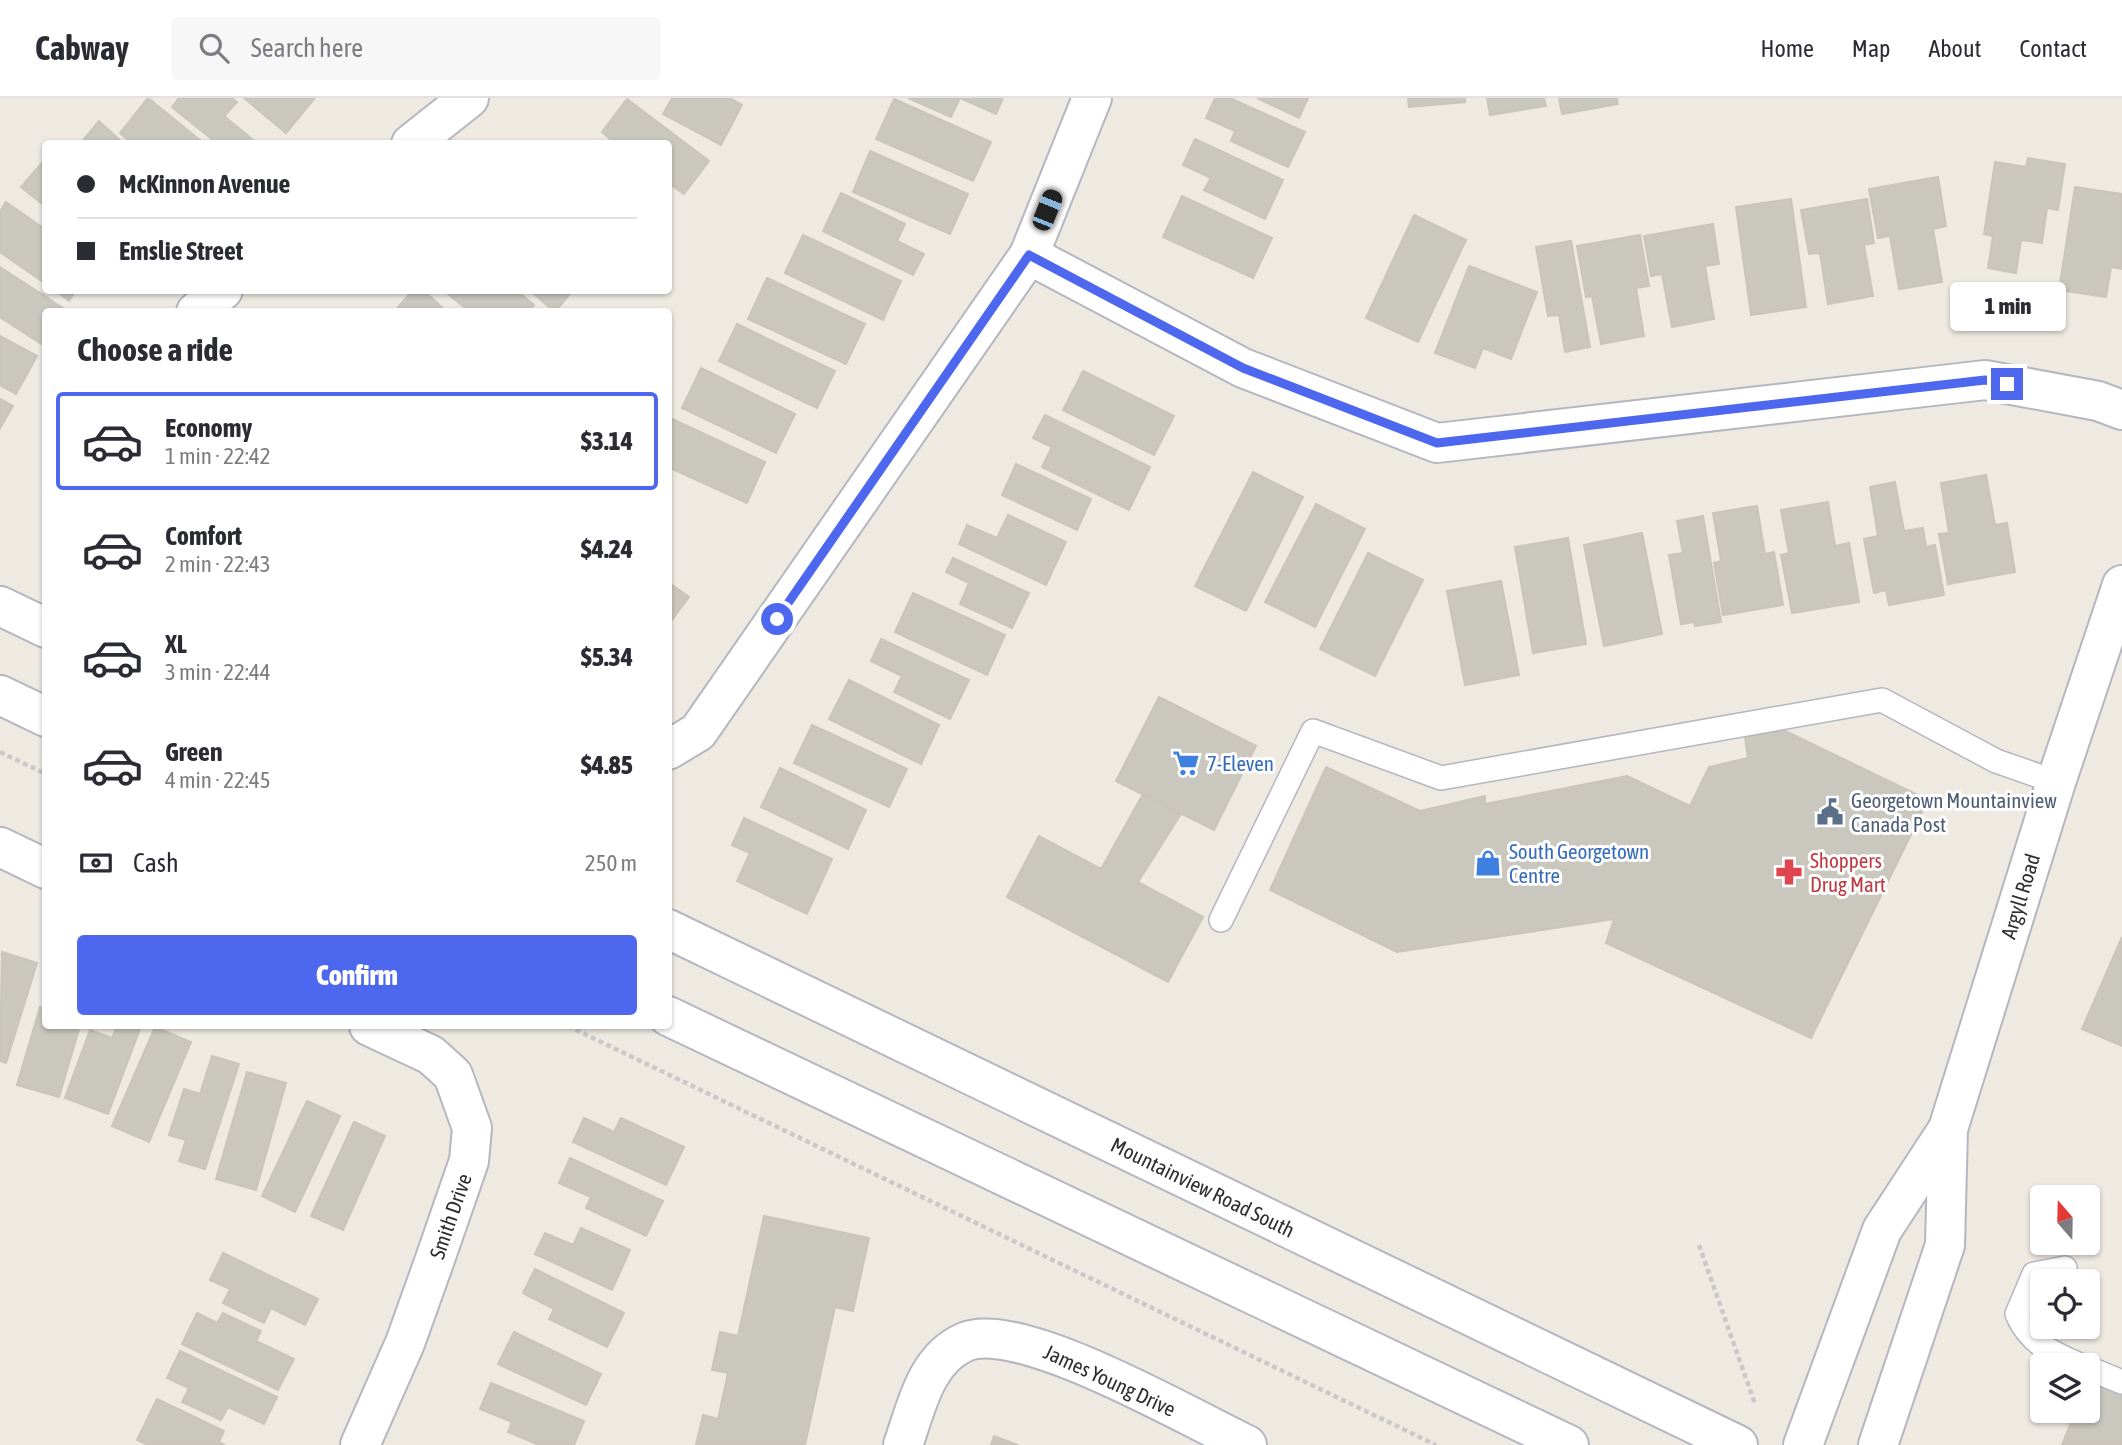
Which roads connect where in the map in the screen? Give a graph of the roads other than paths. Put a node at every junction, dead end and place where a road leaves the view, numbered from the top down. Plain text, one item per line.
1 (469, 98) edge
2 (1092, 98) edge
3 (416, 140) edge
4 (1029, 255) junction
5 (218, 294) edge
6 (201, 308) edge
7 (2122, 410) edge
8 (2122, 585) edge
9 (0, 607) edge
10 (42, 626) edge
11 (2112, 647) edge
12 (0, 695) edge
13 (42, 715) edge
14 (672, 748) edge
15 (2056, 782) junction
16 (0, 847) edge
17 (42, 867) edge
18 (1221, 920) dead end
19 (672, 931) edge
20 (672, 1018) edge
21 (375, 1029) edge
22 (1948, 1129) junction
23 (2065, 1268) dead end
24 (2050, 1353) edge
25 (2100, 1373) edge
26 (2122, 1382) edge
27 (360, 1445) edge
28 (903, 1445) edge
29 (1247, 1445) edge
30 (1569, 1445) edge
31 (1738, 1445) edge
32 (1803, 1445) edge
33 (1878, 1445) edge

1 - 3 street
2 - 4 street
4 - 7 street
4 - 14 street
5 - 6 street
8 - 11 street, Argyll Road
9 - 10 street
11 - 15 street, Argyll Road
12 - 13 street
15 - 18 lane
15 - 22 street, Argyll Road
16 - 17 street
19 - 31 street, Mountainview Road South
20 - 30 street
21 - 27 street, Smith Drive
22 - 32 street, Argyll Road
22 - 33 street, Argyll Road
23 - 24 lane
25 - 26 lane
28 - 29 street, James Young Drive

